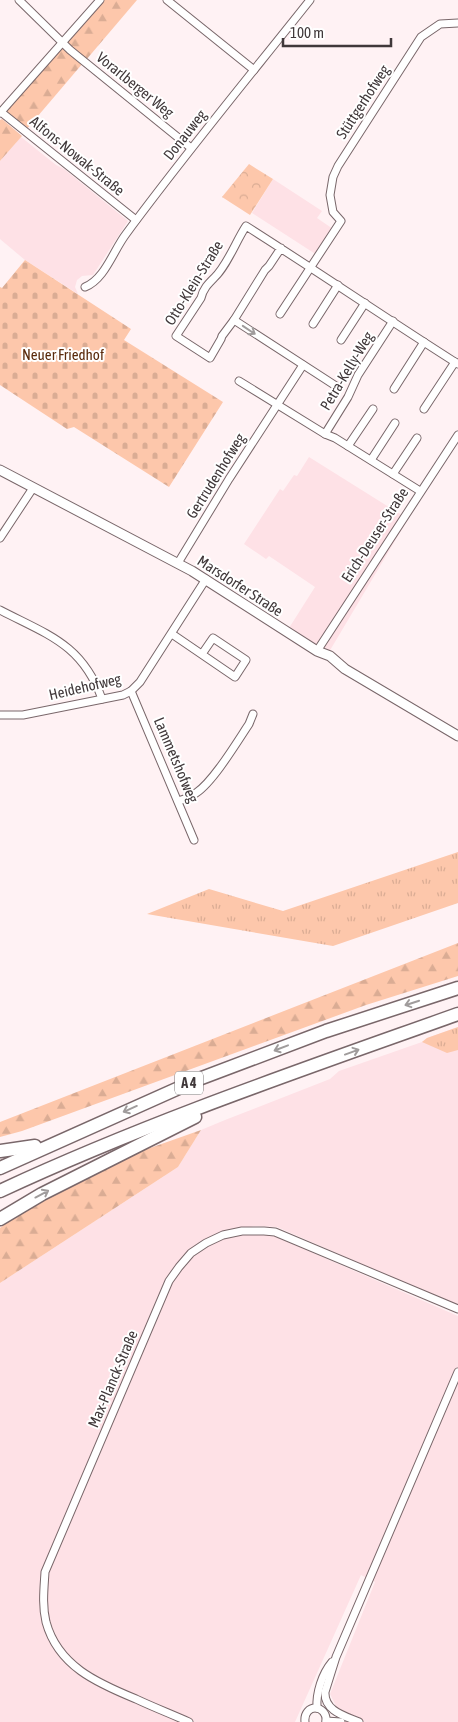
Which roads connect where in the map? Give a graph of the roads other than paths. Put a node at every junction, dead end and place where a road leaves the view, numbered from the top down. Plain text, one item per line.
1 (19, 0) edge
2 (100, 0) edge
3 (167, 0) edge
4 (310, 0) edge
5 (458, 23) edge
6 (62, 43) junction
7 (254, 70) junction
8 (0, 112) edge
9 (191, 148) junction
10 (136, 220) junction
11 (281, 248) junction
12 (311, 268) junction
13 (338, 285) junction
14 (85, 287) dead end
15 (365, 303) junction
16 (280, 314) dead end
17 (234, 320) junction
18 (393, 321) junction
19 (313, 324) dead end
20 (341, 340) dead end
21 (424, 342) junction
22 (456, 363) edge
23 (303, 365) junction
24 (239, 381) dead end
25 (339, 388) dead end
26 (394, 389) dead end
27 (278, 404) junction
28 (373, 408) dead end
29 (424, 409) dead end
30 (395, 424) dead end
31 (325, 434) junction
32 (458, 435) edge
33 (417, 438) dead end
34 (348, 446) junction
35 (371, 460) junction
36 (0, 470) edge
37 (394, 474) junction
38 (33, 488) junction
39 (420, 491) junction
40 (0, 538) edge
41 (178, 563) junction
42 (206, 579) junction
43 (0, 610) edge
44 (172, 634) junction
45 (317, 651) junction
46 (202, 654) junction
47 (131, 691) junction
48 (102, 699) junction
49 (253, 714) dead end
50 (0, 715) edge
51 (458, 736) edge
52 (178, 801) junction
53 (194, 840) dead end
54 (458, 988) edge
55 (458, 1014) edge
56 (240, 1093) junction
57 (55, 1143) junction
58 (19, 1149) junction
59 (0, 1151) edge
60 (0, 1157) edge
61 (0, 1168) edge
62 (0, 1191) edge
63 (0, 1219) edge
64 (458, 1309) edge
65 (458, 1372) edge
66 (336, 1657) junction
67 (316, 1708) junction
68 (326, 1721) edge
69 (189, 1722) edge
70 (305, 1722) edge
71 (341, 1722) edge
72 (359, 1722) edge

1 - 6 street, Vorarlberger Weg
2 - 6 street
3 - 7 street
4 - 7 street, Donauweg
5 - 12 street, Stüttgerhofweg
6 - 8 street
6 - 9 street, Vorarlberger Weg
7 - 9 street, Donauweg
8 - 10 street, Alfons-Nowak-Straße
9 - 10 street, Donauweg
10 - 14 street, Donauweg
11 - 12 street
11 - 17 street, Otto-Klein-Straße
11 - 17 street, Otto-Klein-Straße
12 - 13 street
12 - 16 street
13 - 15 street
13 - 19 street
15 - 18 street
15 - 20 street
17 -> 23 street
18 - 21 street
18 - 31 street, Petra-Kelly-Weg
21 - 22 street
21 - 26 street
22 - 29 street
23 - 25 street
23 - 27 street, Gertrudenhofweg
24 - 27 street
27 - 31 street
27 - 41 street, Gertrudenhofweg
28 - 34 street
30 - 35 street
31 - 34 street
32 - 39 street, Erich-Deuser-Straße
33 - 37 street
34 - 35 street
35 - 37 street
36 - 38 street, Marsdorfer Straße
37 - 39 street
38 - 40 street
38 - 41 street, Marsdorfer Straße
39 - 45 street, Erich-Deuser-Straße
41 - 42 street, Marsdorfer Straße
42 - 44 street, Heidehofweg
42 - 45 street, Marsdorfer Straße
43 - 48 street
44 - 46 street
44 - 47 street, Heidehofweg
45 - 51 street, Marsdorfer Straße
46 - 46 street
47 - 48 street, Heidehofweg
47 - 52 street, Lammetshofweg
48 - 50 street, Heidehofweg
49 - 52 street
52 - 53 street, Lammetshofweg
54 -> 57 highway, A 4
56 -> 55 highway, A 4
56 - 62 highway, A 4
63 -> 56 highway
57 - 58 highway
57 - 61 highway, A 4
58 - 59 highway
58 - 60 highway
64 - 69 street, Max-Planck-Straße
65 - 66 street
66 - 67 street
66 - 72 street
67 - 68 street
67 - 70 street
68 - 71 street

